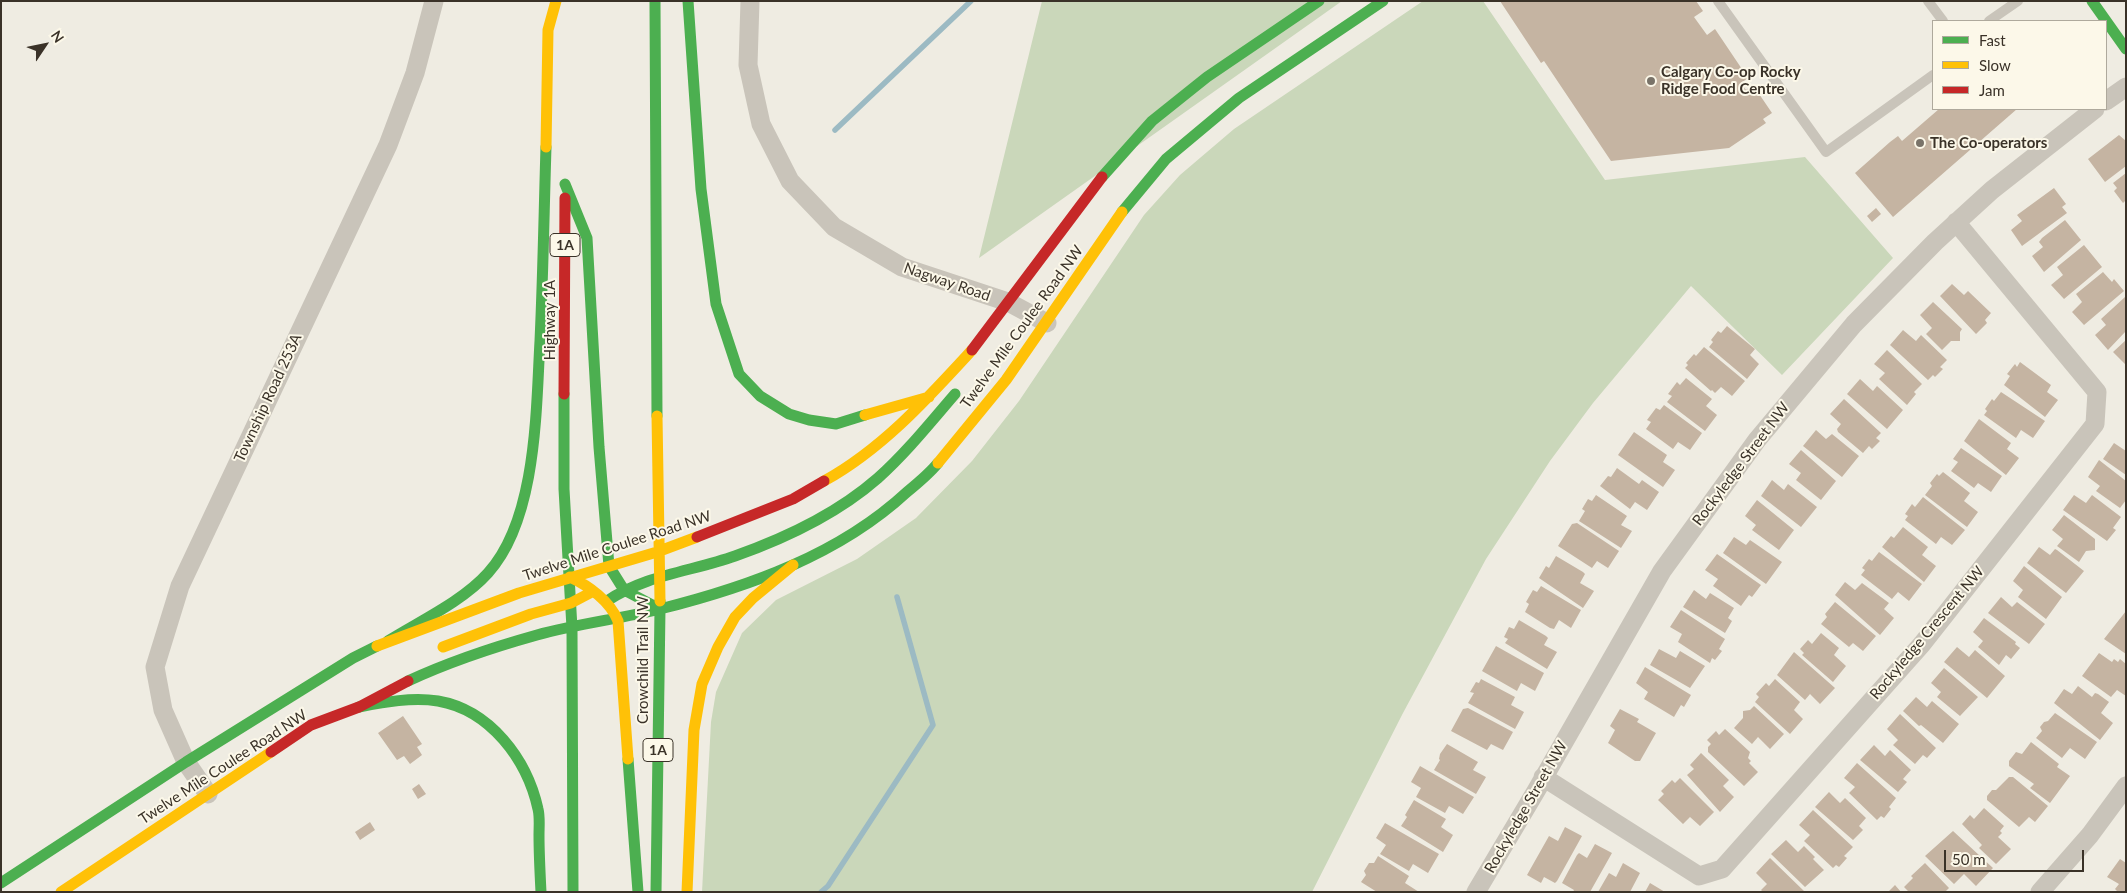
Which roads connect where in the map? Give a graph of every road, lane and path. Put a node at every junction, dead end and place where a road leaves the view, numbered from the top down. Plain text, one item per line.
1 (434, 1) edge
2 (557, 1) edge
3 (655, 1) edge
4 (688, 1) edge
5 (750, 1) edge
6 (1319, 1) edge
7 (1383, 1) edge
8 (1718, 1) edge
9 (1928, 1) edge
10 (2018, 1) edge
11 (2092, 1) edge
12 (1942, 20) edge
13 (1990, 20) edge
14 (2105, 20) edge
15 (2107, 22) edge
16 (560, 40) dead end
17 (2126, 49) edge
18 (1932, 75) edge
19 (2126, 87) edge
20 (2107, 100) edge
21 (2094, 110) edge
22 (1956, 222) junction
23 (1008, 302) junction
24 (1047, 322) junction
25 (979, 342) junction
26 (929, 397) junction
27 (657, 552) junction
28 (793, 565) junction
29 (609, 566) junction
30 (570, 577) junction
31 (658, 577) junction
32 (605, 585) junction
33 (624, 590) junction
34 (572, 603) junction
35 (604, 603) junction
36 (660, 609) junction
37 (616, 617) junction
38 (572, 628) junction
39 (388, 641) junction
40 (430, 652) dead end
41 (336, 704) dead end
42 (358, 706) junction
43 (311, 725) junction
44 (186, 762) junction
45 (1543, 777) junction
46 (2126, 786) edge
47 (208, 794) junction
48 (1, 883) edge
49 (62, 892) edge
50 (541, 892) edge
51 (573, 892) edge
52 (638, 892) edge
53 (656, 892) edge
54 (687, 892) edge
55 (1476, 892) edge
56 (2040, 892) edge

1 - 44 street, Township Road 253A
2 - 16 main road
2 - 39 main road
3 - 27 main road, Crowchild Trail NW / 1A
4 - 26 main road
5 - 23 street, Nagway Road
6 - 23 main road, Twelve Mile Coulee Road NW
7 - 24 main road, Twelve Mile Coulee Road NW
8 - 18 lane
9 - 12 lane
10 - 13 lane
11 - 14 main road
15 - 17 main road
19 - 20 street
21 - 22 street, Rockyledge Street NW
22 - 45 street, Rockyledge Street NW
22 - 45 street, Rockyledge Crescent NW
23 - 24 street, Nagway Road
23 - 25 main road, Twelve Mile Coulee Road NW
24 - 28 main road, Twelve Mile Coulee Road NW
25 - 26 main road, Twelve Mile Coulee Road NW
25 - 31 main road
26 - 27 main road, Twelve Mile Coulee Road NW
27 - 29 main road, Twelve Mile Coulee Road NW
27 - 31 main road, Crowchild Trail NW / 1A
27 - 32 main road
28 - 36 main road, Twelve Mile Coulee Road NW
28 - 54 main road
29 - 30 main road, Twelve Mile Coulee Road NW
29 - 30 main road, Highway 1A / 1A
29 - 32 main road
30 - 32 main road
30 - 34 main road, 1A
30 - 39 main road, Twelve Mile Coulee Road NW
31 - 33 main road
31 - 36 main road, Crowchild Trail NW / 1A
32 - 33 main road
32 - 34 main road
32 - 35 main road
33 - 35 main road
33 - 36 main road
34 - 38 main road, 1A
34 - 40 main road
35 - 37 main road
35 - 38 main road
36 - 37 main road, Twelve Mile Coulee Road NW
36 - 53 main road, Crowchild Trail NW / 1A
37 - 38 main road, Twelve Mile Coulee Road NW
37 - 52 main road
38 - 42 main road, Twelve Mile Coulee Road NW
38 - 51 main road, 1A
39 - 44 main road, Twelve Mile Coulee Road NW
41 - 43 main road
42 - 43 main road, Twelve Mile Coulee Road NW
42 - 50 main road
43 - 47 main road, Twelve Mile Coulee Road NW
44 - 47 street, Township Road 253A
44 - 48 main road, Twelve Mile Coulee Road NW
45 - 55 street, Rockyledge Street NW
46 - 56 street
47 - 49 main road, Twelve Mile Coulee Road NW

